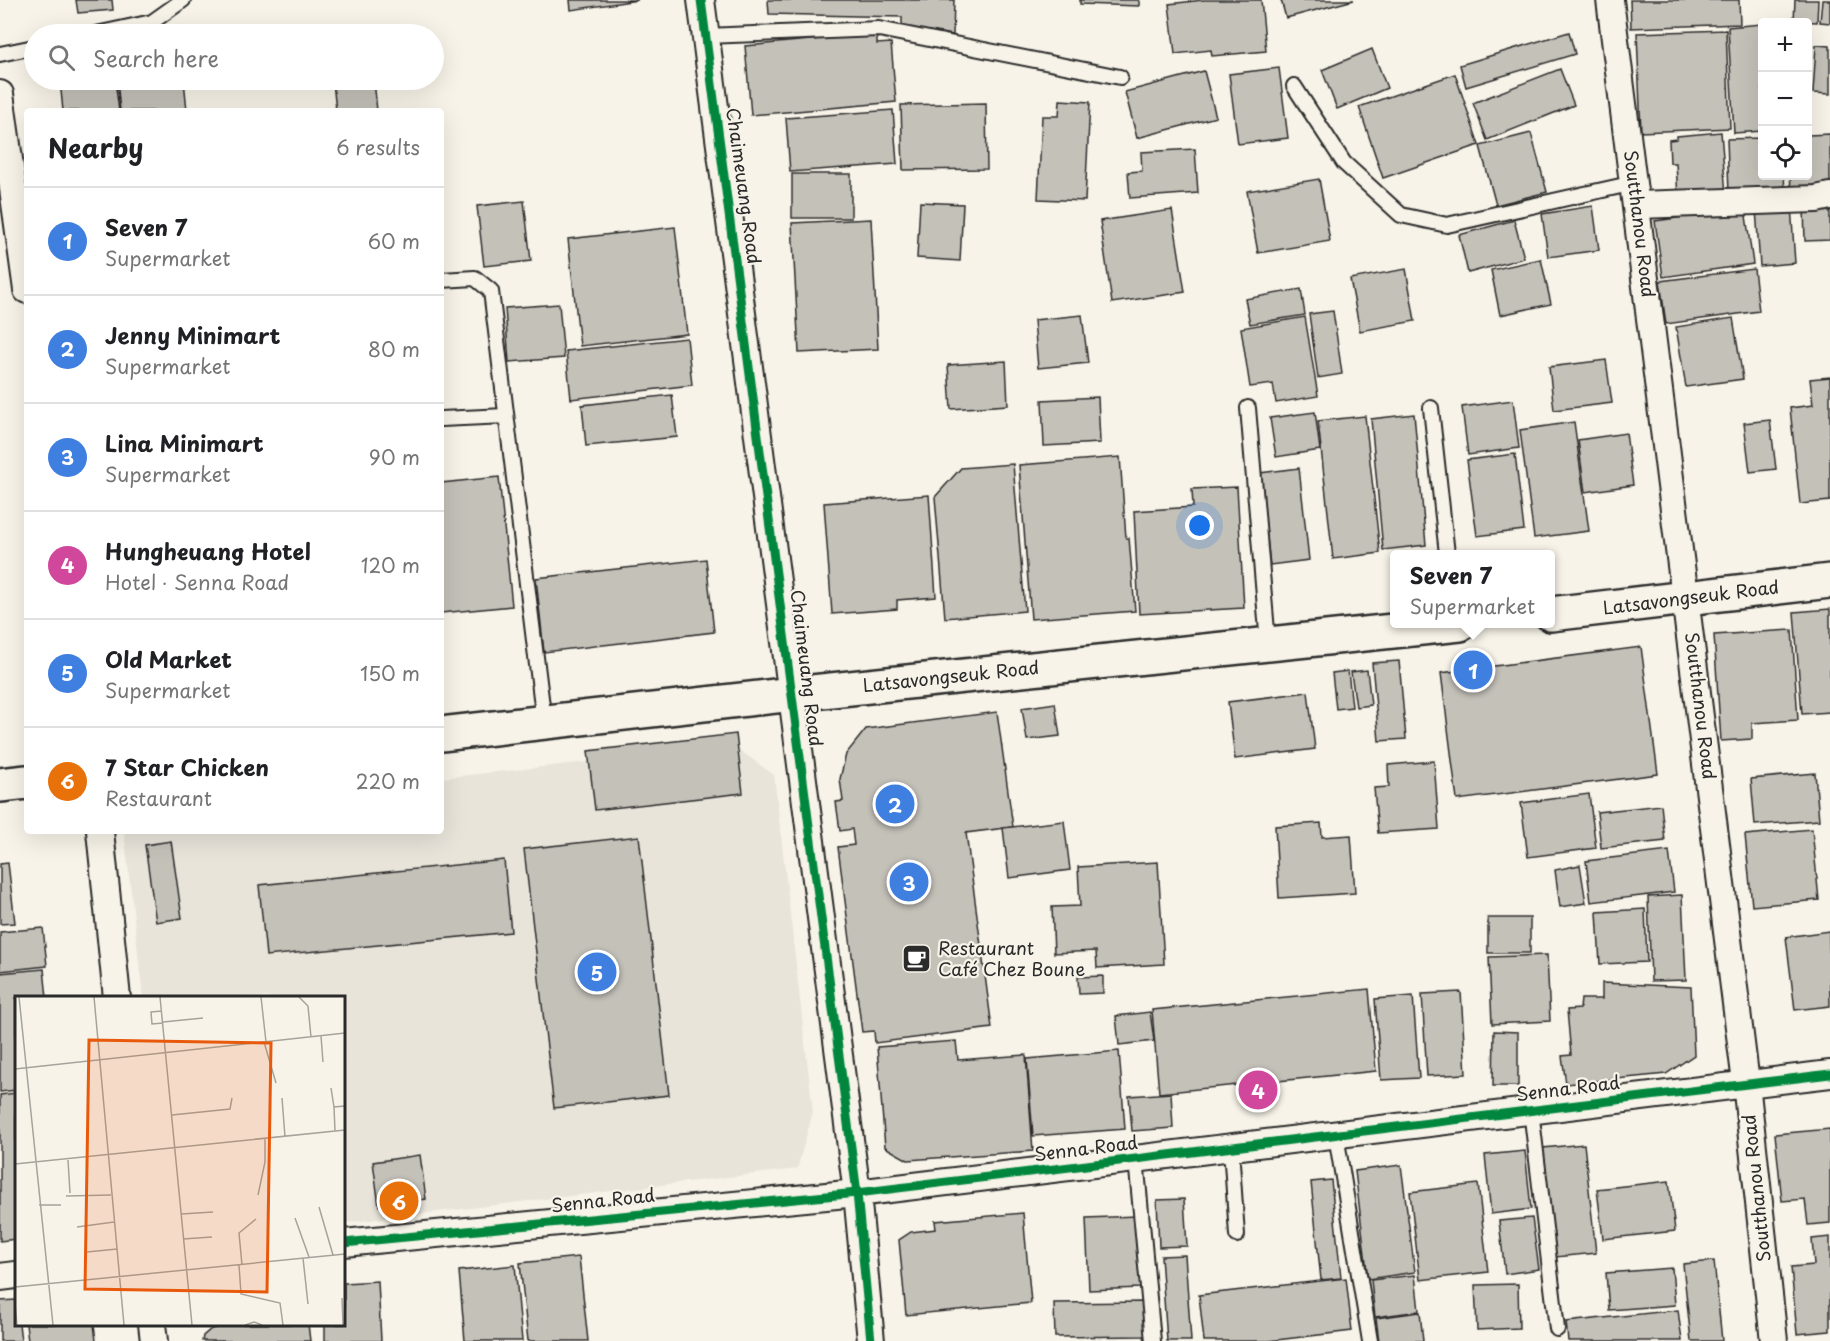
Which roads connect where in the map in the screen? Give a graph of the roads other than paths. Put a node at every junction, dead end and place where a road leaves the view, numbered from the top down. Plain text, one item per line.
1 (183, 0) edge
2 (701, 0) edge
3 (1610, 0) edge
4 (143, 24) edge
5 (706, 36) junction
6 (24, 49) edge
7 (0, 54) edge
8 (1120, 77) dead end
9 (1294, 86) dead end
10 (0, 94) edge
11 (1635, 194) junction
12 (1830, 196) edge
13 (24, 268) edge
14 (444, 280) edge
15 (1248, 408) dead end
16 (1431, 408) dead end
17 (506, 416) junction
18 (444, 419) edge
19 (1446, 550) edge
20 (1830, 581) edge
21 (1686, 599) junction
22 (1555, 614) edge
23 (1418, 628) edge
24 (1268, 644) junction
25 (793, 694) junction
26 (544, 722) junction
27 (444, 734) edge
28 (24, 782) edge
29 (0, 785) edge
30 (100, 834) edge
31 (117, 996) edge
32 (1830, 1074) edge
33 (1746, 1083) junction
34 (1531, 1110) junction
35 (1336, 1135) junction
36 (1231, 1148) junction
37 (1136, 1159) junction
38 (857, 1193) junction
39 (1237, 1235) dead end
40 (345, 1243) edge
41 (15, 1275) edge
42 (0, 1277) edge
43 (152, 1326) edge
44 (1557, 1329) dead end
45 (154, 1341) edge
46 (871, 1341) edge
47 (1153, 1341) edge
48 (1370, 1341) edge
49 (1774, 1341) edge

1 - 4 lane
2 - 5 street, Chaimeuang Road
3 - 11 street, Soutthanou Road
5 - 8 lane
5 - 25 street, Chaimeuang Road
6 - 7 lane
9 - 11 lane
10 - 13 street
11 - 12 street
11 - 21 street, Soutthanou Road
14 - 17 lane
15 - 24 lane
16 - 19 lane
17 - 18 lane
17 - 26 lane
20 - 21 street, Latsavongseuk Road
21 - 22 street, Latsavongseuk Road
21 - 33 street, Soutthanou Road
23 - 24 street, Latsavongseuk Road
24 - 25 street, Latsavongseuk Road
25 - 26 street, Latsavongseuk Road
25 - 38 street, Chaimeuang Road
26 - 27 street, Latsavongseuk Road
28 - 29 street
30 - 31 street
32 - 33 street, Senna Road
33 - 34 street, Senna Road
33 - 49 street, Soutthanou Road
34 - 35 street, Senna Road
34 - 44 lane
35 - 36 street, Senna Road
35 - 48 lane
36 - 37 street, Senna Road
36 - 39 lane
37 - 38 street, Senna Road
37 - 47 lane
38 - 40 street, Senna Road
38 - 46 street, Chaimeuang Road
41 - 42 street
43 - 45 street

